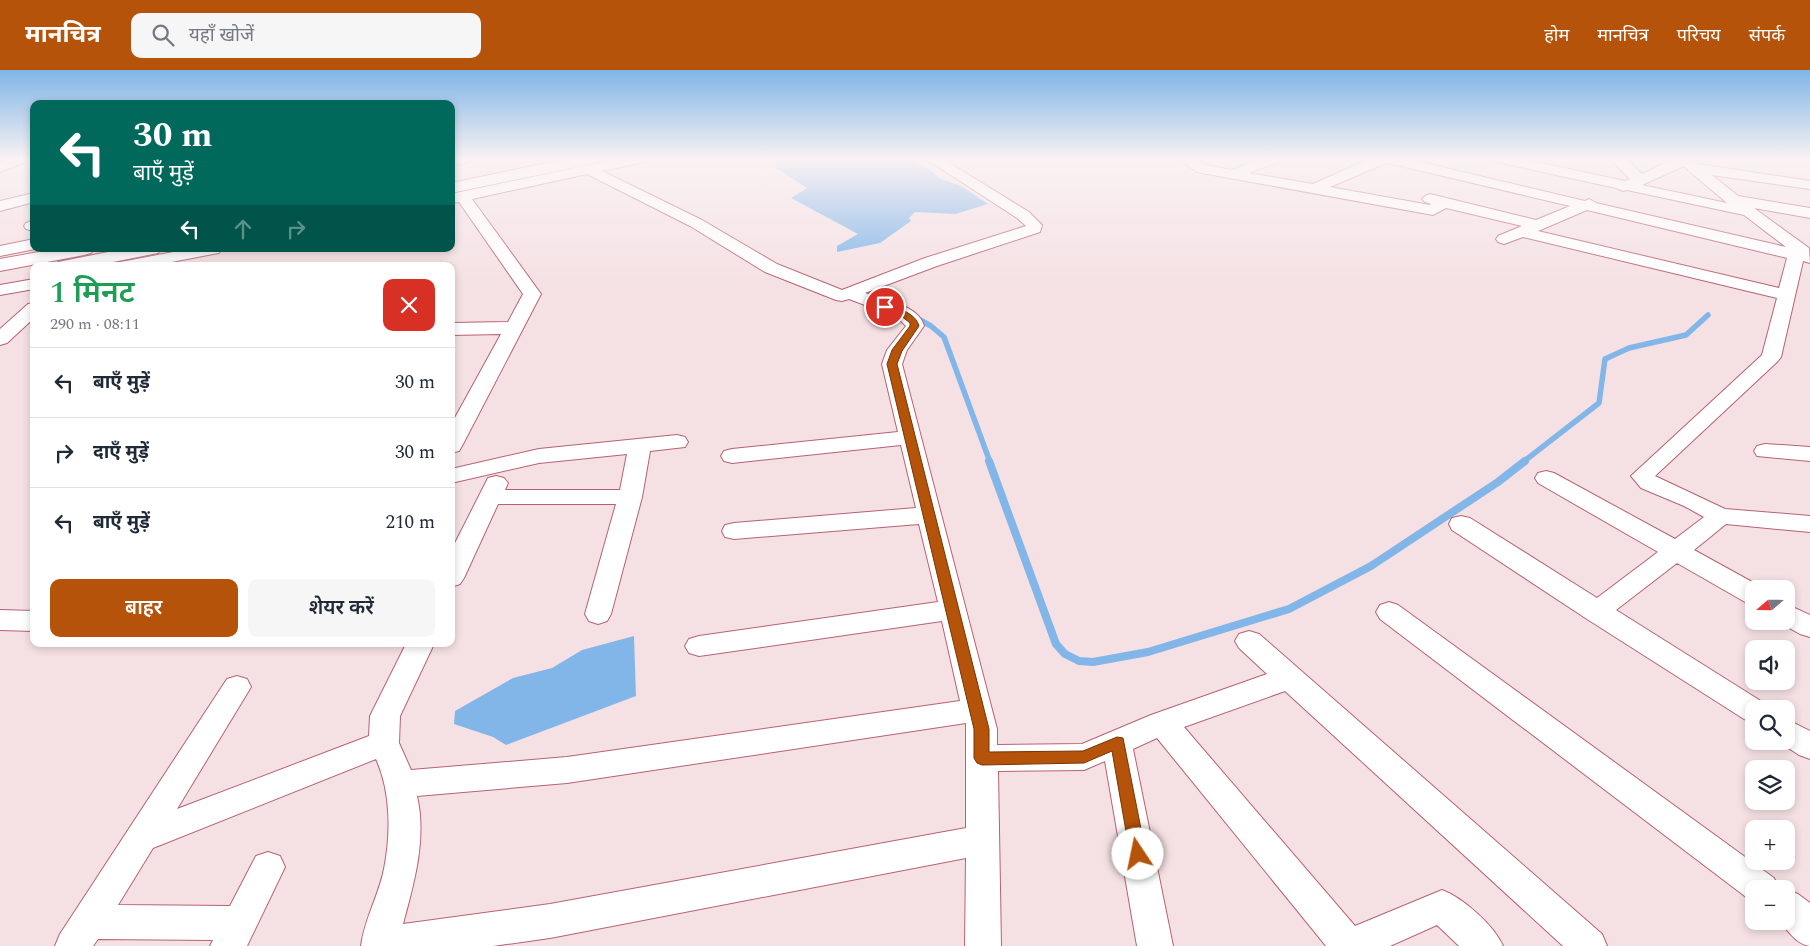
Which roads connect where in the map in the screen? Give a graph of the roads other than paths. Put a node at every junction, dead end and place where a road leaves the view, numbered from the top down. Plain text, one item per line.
1 (23, 200) edge
2 (459, 200) edge
3 (654, 200) edge
4 (999, 200) edge
5 (1376, 200) edge
6 (1435, 200) edge
7 (1562, 200) edge
8 (1596, 200) edge
9 (1686, 200) edge
10 (1734, 201) joint
11 (1444, 202) junction
12 (1585, 205) junction
13 (0, 206) edge
14 (1810, 212) edge
15 (1755, 216) junction
16 (1800, 227) edge
17 (1529, 228) junction
18 (1504, 239) dead end
19 (30, 245) edge
20 (0, 251) edge
21 (68, 252) edge
22 (136, 252) edge
23 (198, 252) edge
24 (1805, 257) edge
25 (85, 262) edge
26 (146, 262) edge
27 (0, 265) edge
28 (30, 273) edge
29 (0, 279) edge
30 (30, 285) edge
31 (0, 290) edge
32 (848, 293) junction
33 (1786, 295) junction
34 (30, 312) edge
35 (514, 328) junction
36 (455, 329) edge
37 (0, 339) edge
38 (910, 437) junction
39 (455, 439) edge
40 (677, 442) dead end
41 (640, 446) junction
42 (1765, 450) dead end
43 (1810, 454) edge
44 (732, 456) dead end
45 (506, 464) junction
46 (455, 475) edge
47 (1546, 478) dead end
48 (490, 497) junction
49 (630, 497) junction
50 (929, 515) junction
51 (1720, 516) junction
52 (1461, 524) dead end
53 (1810, 524) edge
54 (734, 531) dead end
55 (1676, 551) junction
56 (455, 570) edge
57 (1745, 590) edge
58 (952, 610) junction
59 (1389, 612) dead end
60 (1596, 612) junction
61 (598, 614) dead end
62 (1795, 619) edge
63 (0, 620) edge
64 (30, 620) edge
65 (1810, 627) edge
66 (1249, 641) dead end
67 (699, 646) dead end
68 (419, 647) edge
69 (1291, 677) junction
70 (237, 687) dead end
71 (1745, 705) edge
72 (977, 710) junction
73 (1162, 723) junction
74 (1795, 737) edge
75 (1117, 742) junction
76 (384, 743) junction
77 (1810, 746) edge
78 (982, 758) junction
79 (399, 784) junction
80 (141, 838) junction
81 (982, 840) junction
82 (268, 867) dead end
83 (1750, 880) edge
84 (1795, 912) edge
85 (1810, 930) edge
86 (81, 934) edge
87 (234, 934) edge
88 (983, 946) edge
89 (1155, 946) edge
90 (1485, 946) edge
91 (1589, 946) edge

1 - 13 street
2 - 35 street
3 - 32 street
4 - 32 street
5 - 11 street
6 - 11 street
7 - 12 street
8 - 12 street
9 - 15 street
10 - 14 street
10 - 15 street
11 - 17 street
12 - 17 street
12 - 24 street
15 - 16 street
15 - 24 street
17 - 18 street
17 - 33 street
19 - 20 street
21 - 27 highway
22 - 25 highway
23 - 26 street
24 - 33 street
28 - 29 highway
30 - 31 street
32 - 38 street
33 - 51 street
34 - 37 street
35 - 36 street
35 - 39 street
38 - 44 street
38 - 50 street
40 - 41 street
41 - 45 street
41 - 49 street
42 - 43 street
45 - 46 street
45 - 48 street
47 - 55 street
48 - 49 street
48 - 56 street
49 - 61 street
50 - 54 street
50 - 58 street
51 - 53 street
51 - 55 street
52 - 60 street
55 - 57 street
55 - 60 street
58 - 67 street
58 - 72 street
59 - 83 street
60 - 71 street
62 - 65 street
63 - 64 street
66 - 69 street
68 - 76 street
69 - 73 street
69 - 91 street
70 - 80 street
72 - 78 street
72 - 79 street
73 - 75 street
73 - 90 street
74 - 77 street
75 - 78 street
75 - 89 street
76 - 79 street
76 - 80 street
78 - 81 street
79 - 81 street
80 - 86 street
81 - 88 street
82 - 87 street
84 - 85 street
86 - 87 street

